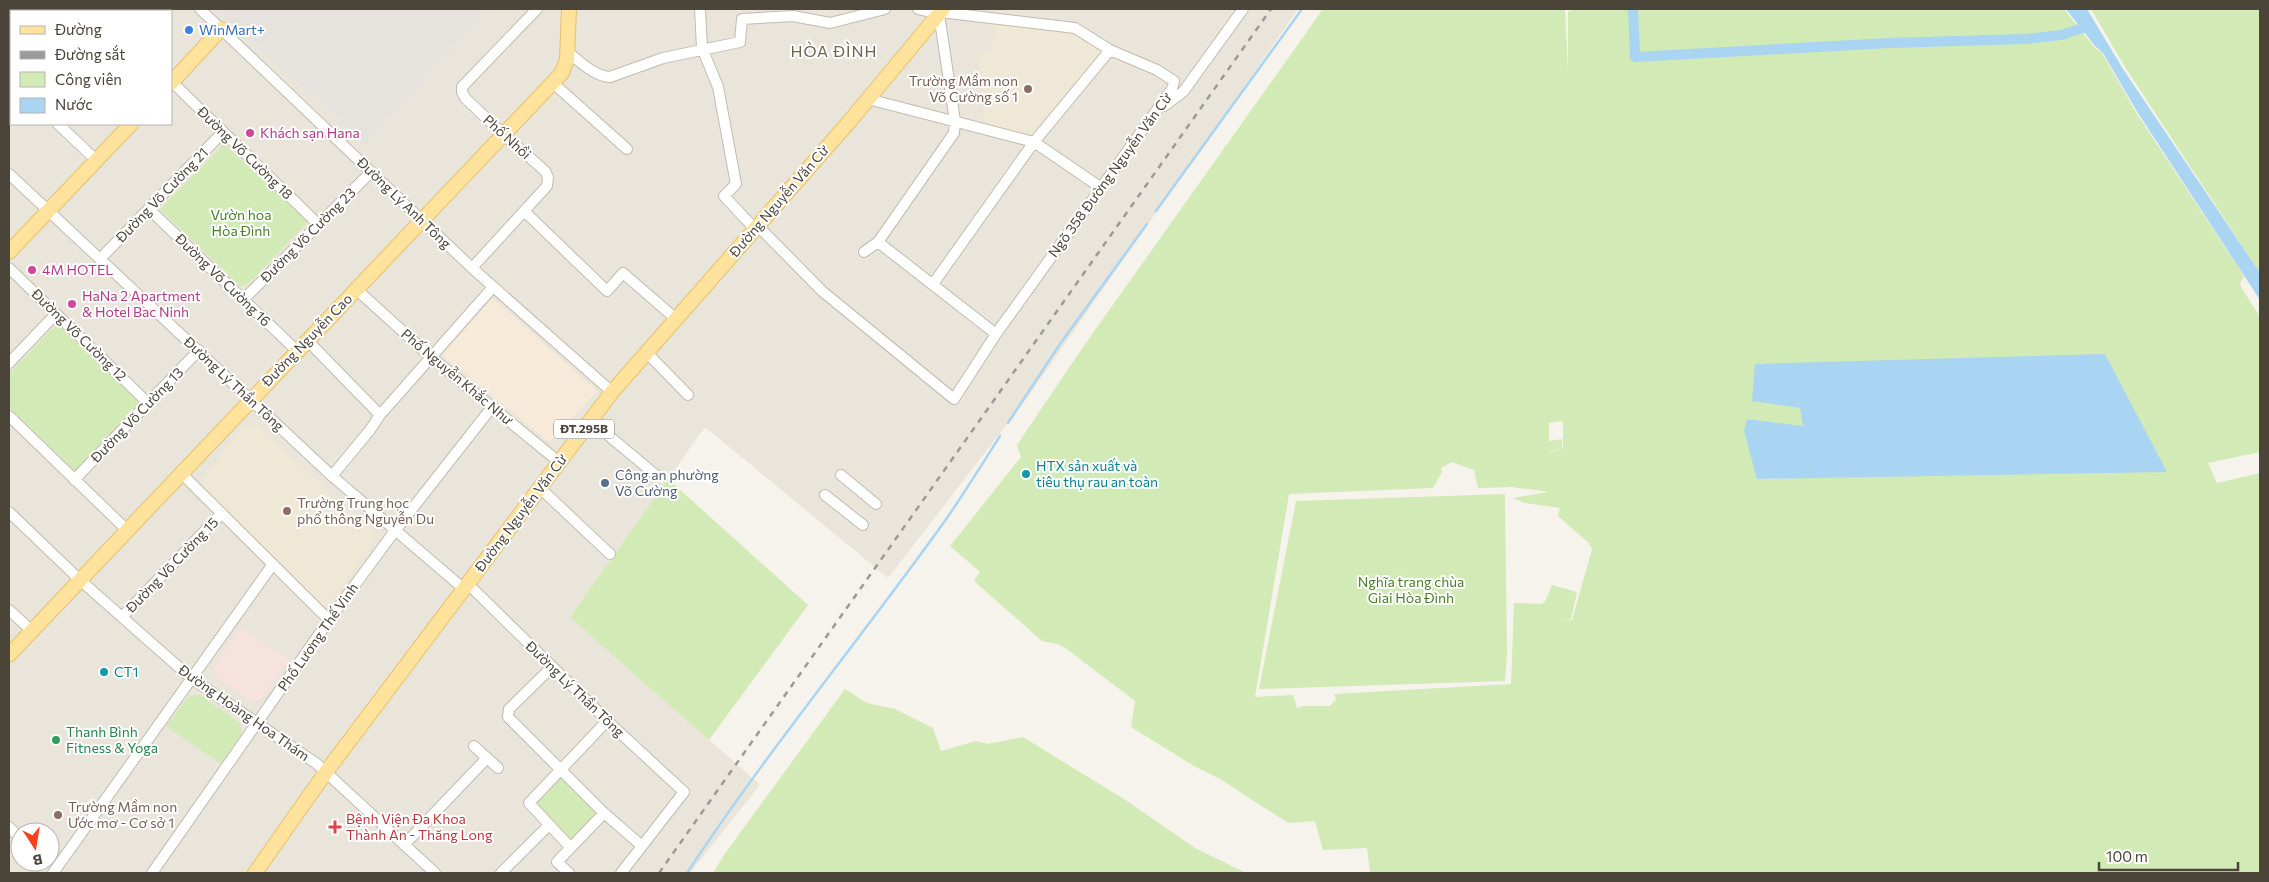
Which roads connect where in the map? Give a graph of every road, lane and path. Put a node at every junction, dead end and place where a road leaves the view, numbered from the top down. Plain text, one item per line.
1 (200, 9) edge
2 (537, 9) edge
3 (569, 9) edge
4 (700, 9) edge
5 (885, 9) edge
6 (918, 9) edge
7 (1243, 9) edge
8 (941, 11) edge
9 (221, 29) junction
10 (702, 48) junction
11 (1110, 50) junction
12 (567, 51) junction
13 (172, 82) edge
14 (553, 83) junction
15 (868, 99) junction
16 (1156, 112) junction
17 (956, 121) junction
18 (59, 125) edge
19 (130, 125) edge
20 (223, 132) junction
21 (504, 135) junction
22 (1034, 142) junction
23 (627, 150) dead end
24 (96, 160) junction
25 (371, 172) junction
26 (9, 174) edge
27 (1100, 187) junction
28 (149, 209) junction
29 (49, 212) junction
30 (524, 212) junction
31 (421, 221) junction
32 (318, 224) junction
33 (756, 228) junction
34 (878, 242) junction
35 (9, 252) edge
36 (864, 252) dead end
37 (101, 258) junction
38 (9, 268) edge
39 (472, 268) junction
40 (933, 284) junction
41 (493, 287) junction
42 (356, 289) junction
43 (244, 299) junction
44 (56, 314) junction
45 (676, 320) junction
46 (996, 334) junction
47 (307, 340) junction
48 (199, 350) junction
49 (297, 351) junction
50 (647, 353) junction
51 (431, 357) junction
52 (9, 363) edge
53 (612, 392) junction
54 (688, 395) dead end
55 (251, 399) junction
56 (148, 403) junction
57 (492, 407) junction
58 (380, 415) junction
59 (9, 416) edge
60 (590, 421) junction
61 (559, 462) junction
62 (181, 473) junction
63 (841, 475) dead end
64 (332, 476) junction
65 (657, 476) dead end
66 (74, 480) junction
67 (540, 488) junction
68 (825, 495) dead end
69 (876, 504) dead end
70 (9, 512) edge
71 (222, 513) junction
72 (862, 525) dead end
73 (127, 530) junction
74 (394, 532) junction
75 (610, 554) dead end
76 (273, 564) junction
77 (80, 580) junction
78 (466, 587) junction
79 (9, 610) edge
80 (122, 617) junction
81 (329, 620) junction
82 (31, 630) junction
83 (9, 655) edge
84 (552, 667) junction
85 (191, 678) junction
86 (607, 721) junction
87 (258, 723) junction
88 (474, 746) dead end
89 (487, 758) junction
90 (498, 768) dead end
91 (560, 770) junction
92 (326, 772) junction
93 (604, 813) junction
94 (549, 826) junction
95 (404, 845) junction
96 (642, 846) junction
97 (570, 847) junction
98 (60, 866) edge
99 (565, 872) edge
100 (152, 873) edge
101 (255, 873) edge
102 (435, 873) edge
103 (501, 873) edge
104 (621, 873) edge

1 - 9 street, Đường Lý Anh Tông
2 - 21 street, Phố Nhồi
3 - 12 main road, Đường Nguyễn Cao
4 - 10 street
5 - 10 street
6 - 8 street, Ngõ 358 Đường Nguyễn Văn Cừ
7 - 16 street
8 - 11 street, Ngõ 358 Đường Nguyễn Văn Cừ
8 - 15 main road, Đường Nguyễn Văn Cừ / ĐT.295B
8 - 17 street
9 - 13 main road
9 - 25 street, Đường Lý Anh Tông
10 - 12 street
10 - 33 street
11 - 16 street, Ngõ 358 Đường Nguyễn Văn Cừ
11 - 22 street
12 - 14 main road, Đường Nguyễn Cao
13 - 20 street, Đường Võ Cường 18
14 - 21 main road, Đường Nguyễn Cao
14 - 23 street
15 - 17 street
15 - 33 main road, Đường Nguyễn Văn Cừ / ĐT.295B
16 - 27 street, Ngõ 358 Đường Nguyễn Văn Cừ
17 - 22 street
17 - 34 street
18 - 24 street
19 - 24 main road
20 - 28 street, Đường Võ Cường 21
20 - 32 street, Đường Võ Cường 18
21 - 30 street, Phố Nhồi
21 - 31 main road, Đường Nguyễn Cao
22 - 27 street
22 - 40 street
24 - 29 main road
25 - 31 street, Đường Lý Anh Tông
25 - 32 street, Đường Võ Cường 23
26 - 29 street, Đường Lý Thần Tông
27 - 46 street, Ngõ 358 Đường Nguyễn Văn Cừ
28 - 37 street, Đường Võ Cường 21
28 - 43 street, Đường Võ Cường 16
29 - 35 main road
29 - 37 street, Đường Lý Thần Tông
30 - 39 street, Phố Nhồi
30 - 45 street
31 - 39 street, Đường Lý Anh Tông
31 - 42 main road, Đường Nguyễn Cao
32 - 43 street, Đường Võ Cường 23
33 - 45 main road, Đường Nguyễn Văn Cừ / ĐT.295B
33 - 46 street, Ngõ 358 Đường Nguyễn Văn Cừ
34 - 36 street
34 - 40 street
37 - 48 street, Đường Lý Thần Tông
38 - 44 street, Đường Võ Cường 12
39 - 41 street, Đường Lý Anh Tông
40 - 46 street
41 - 51 street
41 - 53 street, Đường Lý Anh Tông
42 - 47 main road, Đường Nguyễn Cao
42 - 51 street, Phố Nguyễn Khắc Như
43 - 49 street, Đường Võ Cường 16
44 - 52 street
44 - 56 street, Đường Võ Cường 12
45 - 50 main road, Đường Nguyễn Văn Cừ / ĐT.295B
47 - 49 main road, Đường Nguyễn Cao
47 - 58 street
48 - 55 street, Đường Lý Thần Tông
48 - 56 street, Đường Võ Cường 13
49 - 55 main road, Đường Nguyễn Cao
50 - 53 main road, Đường Nguyễn Văn Cừ / ĐT.295B
50 - 54 street
51 - 57 street, Phố Nguyễn Khắc Như
51 - 58 street
53 - 60 main road, Đường Nguyễn Văn Cừ / ĐT.295B
55 - 62 main road, Đường Nguyễn Cao
55 - 64 street, Đường Lý Thần Tông
56 - 66 street, Đường Võ Cường 13
57 - 61 street, Phố Nguyễn Khắc Như
57 - 74 street, Phố Lương Thế Vinh
58 - 64 street
59 - 66 street
60 - 61 main road, Đường Nguyễn Văn Cừ / ĐT.295B
60 - 65 street
61 - 67 main road, Đường Nguyễn Văn Cừ / ĐT.295B
62 - 71 street
62 - 73 main road, Đường Nguyễn Cao
63 - 69 street
64 - 74 street, Đường Lý Thần Tông
66 - 73 street
67 - 75 street
67 - 78 main road, Đường Nguyễn Văn Cừ / ĐT.295B
68 - 72 street
70 - 77 street, Đường Hoàng Hoa Thám
71 - 76 street
71 - 80 street, Đường Võ Cường 15
73 - 77 main road, Đường Nguyễn Cao
74 - 78 street, Đường Lý Thần Tông
74 - 81 street, Phố Lương Thế Vinh
76 - 81 street
76 - 85 street
77 - 80 street, Đường Hoàng Hoa Thám
77 - 82 main road, Đường Nguyễn Cao
78 - 84 street, Đường Lý Thần Tông
78 - 92 main road, Đường Nguyễn Văn Cừ / ĐT.295B
79 - 82 street
80 - 85 street, Đường Hoàng Hoa Thám
81 - 87 street, Phố Lương Thế Vinh
82 - 83 main road, Đường Nguyễn Cao
84 - 86 street, Đường Lý Thần Tông
84 - 91 street
85 - 87 street, Đường Hoàng Hoa Thám
85 - 98 street
86 - 91 street
86 - 96 street, Đường Lý Thần Tông
87 - 92 street, Đường Hoàng Hoa Thám
87 - 100 street, Phố Lương Thế Vinh
88 - 89 street
89 - 90 street
89 - 95 street
91 - 93 street
91 - 94 street
92 - 95 street, Đường Hoàng Hoa Thám
92 - 101 main road, Đường Nguyễn Văn Cừ / ĐT.295B
93 - 96 street
93 - 97 street
94 - 97 street
94 - 103 street
95 - 102 street, Đường Hoàng Hoa Thám
96 - 104 street
97 - 99 street

